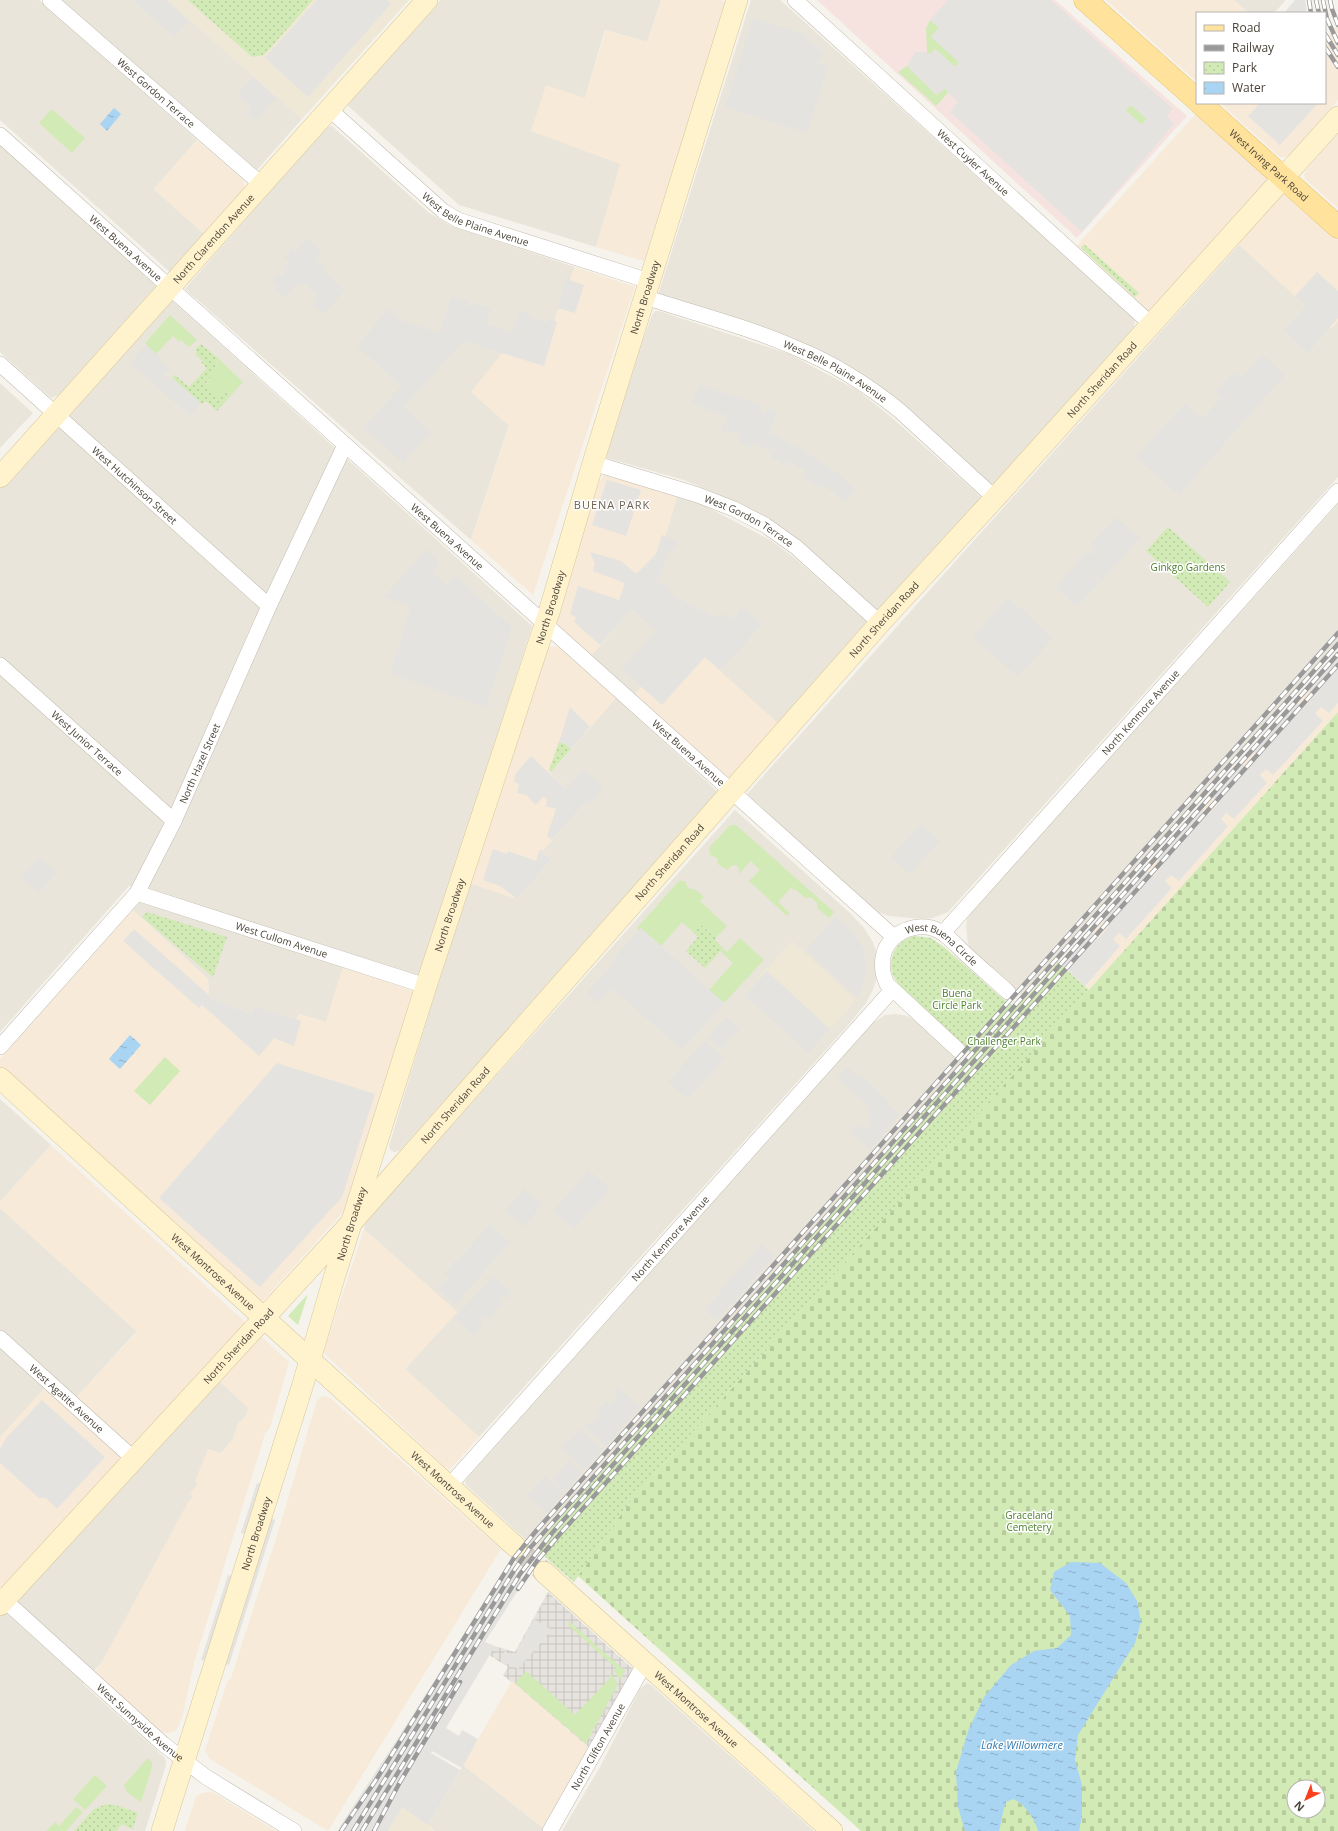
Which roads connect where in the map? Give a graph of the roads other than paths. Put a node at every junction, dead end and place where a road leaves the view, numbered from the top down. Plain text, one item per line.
1 (50, 0) edge
2 (427, 0) edge
3 (737, 0) edge
4 (795, 0) edge
5 (1085, 0) edge
6 (1196, 99) edge
7 (1201, 104) edge
8 (329, 109) junction
9 (1338, 117) edge
10 (0, 136) edge
11 (1284, 178) junction
12 (262, 185) junction
13 (1338, 227) edge
14 (170, 288) junction
15 (647, 289) junction
16 (1152, 325) junction
17 (0, 364) edge
18 (57, 414) junction
19 (345, 445) junction
20 (593, 463) junction
21 (0, 477) edge
22 (1338, 491) edge
23 (995, 498) junction
24 (269, 606) junction
25 (880, 623) junction
26 (544, 624) junction
27 (0, 665) edge
28 (731, 792) junction
29 (174, 821) junction
30 (137, 893) junction
31 (943, 933) junction
32 (894, 938) junction
33 (426, 986) junction
34 (892, 990) junction
35 (1008, 992) dead end
36 (0, 1047) edge
37 (958, 1050) dead end
38 (0, 1078) edge
39 (352, 1222) junction
40 (264, 1317) junction
41 (0, 1338) edge
42 (310, 1360) junction
43 (134, 1459) junction
44 (449, 1486) junction
45 (516, 1547) tunnel mouth
46 (544, 1572) tunnel mouth
47 (2, 1601) edge
48 (645, 1663) junction
49 (184, 1761) junction
50 (826, 1829) edge
51 (162, 1831) edge
52 (294, 1831) edge
53 (550, 1831) edge

1 - 12 street, West Gordon Terrace
2 - 8 main road, North Clarendon Avenue
3 - 15 main road, North Broadway
4 - 16 street, West Cuyler Avenue
5 - 6 main road
7 - 11 main road, West Irving Park Road
8 - 12 main road, North Clarendon Avenue
8 - 15 street, West Belle Plaine Avenue
9 - 11 main road, North Sheridan Road
10 - 14 street, West Buena Avenue
11 - 13 main road, West Irving Park Road
11 - 16 main road, North Sheridan Road
12 - 14 main road, North Clarendon Avenue
14 - 18 main road, North Clarendon Avenue
14 - 19 street, West Buena Avenue
15 - 20 main road, North Broadway
15 - 23 street, West Belle Plaine Avenue
16 - 23 main road, North Sheridan Road
17 - 18 street, West Hutchinson Street
18 - 21 main road, North Clarendon Avenue
18 - 24 street, West Hutchinson Street
19 - 24 street, North Hazel Street
19 - 26 street, West Buena Avenue
20 - 25 street, West Gordon Terrace
20 - 26 main road, North Broadway
22 - 31 street, North Kenmore Avenue
23 - 25 main road, North Sheridan Road
24 - 29 street, North Hazel Street
25 - 28 main road, North Sheridan Road
26 - 28 street, West Buena Avenue
26 - 33 main road, North Broadway
27 - 29 street, West Junior Terrace
28 - 32 street, West Buena Avenue
28 - 39 main road, North Sheridan Road
29 - 30 street, North Hazel Street
30 - 33 street, West Cullom Avenue
30 - 36 street, North Hazel Street
31 - 32 street, West Buena Circle
31 - 35 street, West Buena Circle
32 - 34 street, West Buena Circle
33 - 39 main road, North Broadway
34 - 37 street, West Buena Circle
34 - 44 street, North Kenmore Avenue
38 - 40 main road, West Montrose Avenue
39 - 40 main road, North Sheridan Road
39 - 42 main road, North Broadway
40 - 42 main road, West Montrose Avenue
40 - 43 main road, North Sheridan Road
41 - 43 street, West Agatite Avenue
42 - 44 main road, West Montrose Avenue
42 - 49 main road, North Broadway
43 - 47 main road, North Sheridan Road
44 - 45 main road, West Montrose Avenue
46 - 48 main road, West Montrose Avenue
47 - 49 street, West Sunnyside Avenue
48 - 50 main road, West Montrose Avenue
48 - 53 street, North Clifton Avenue
49 - 51 main road, North Broadway
49 - 52 street, West Sunnyside Avenue

